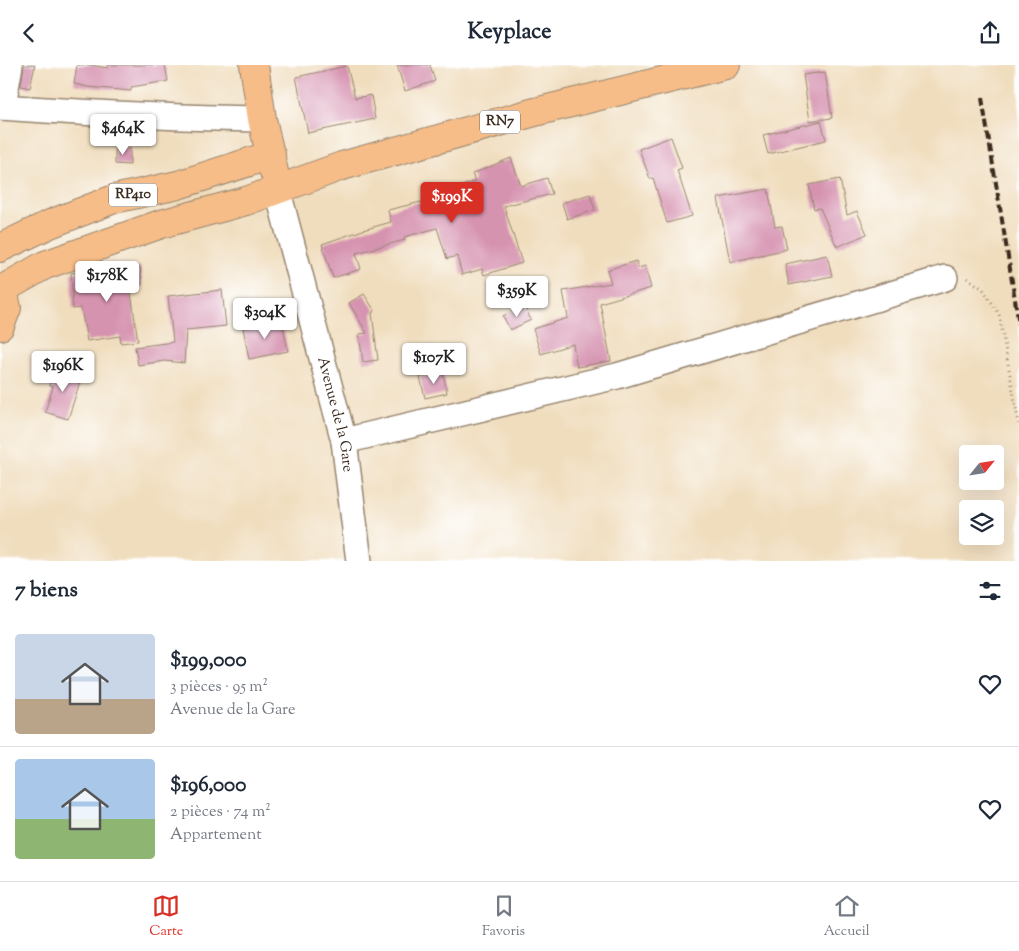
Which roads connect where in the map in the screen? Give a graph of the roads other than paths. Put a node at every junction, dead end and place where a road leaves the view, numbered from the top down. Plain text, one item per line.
1 (10, 65) edge
2 (254, 65) edge
3 (726, 65) edge
4 (653, 74) edge
5 (0, 107) edge
6 (262, 119) junction
7 (271, 155) junction
8 (277, 188) junction
9 (0, 248) edge
10 (945, 278) road end
11 (2, 286) edge
12 (0, 325) edge
13 (344, 441) junction
14 (359, 561) edge

1 - 5 street
2 - 6 main road, Avenue de la Gare
3 - 4 main road, RN7
4 - 8 main road, RN7
5 - 6 street
6 - 7 main road, Avenue de la Gare
7 - 8 main road, Avenue de la Gare
7 - 9 main road, RP410
8 - 11 main road, RP410
8 - 13 street, Avenue de la Gare
10 - 13 street
11 - 12 main road, RP410
13 - 14 street, Avenue de la Gare

